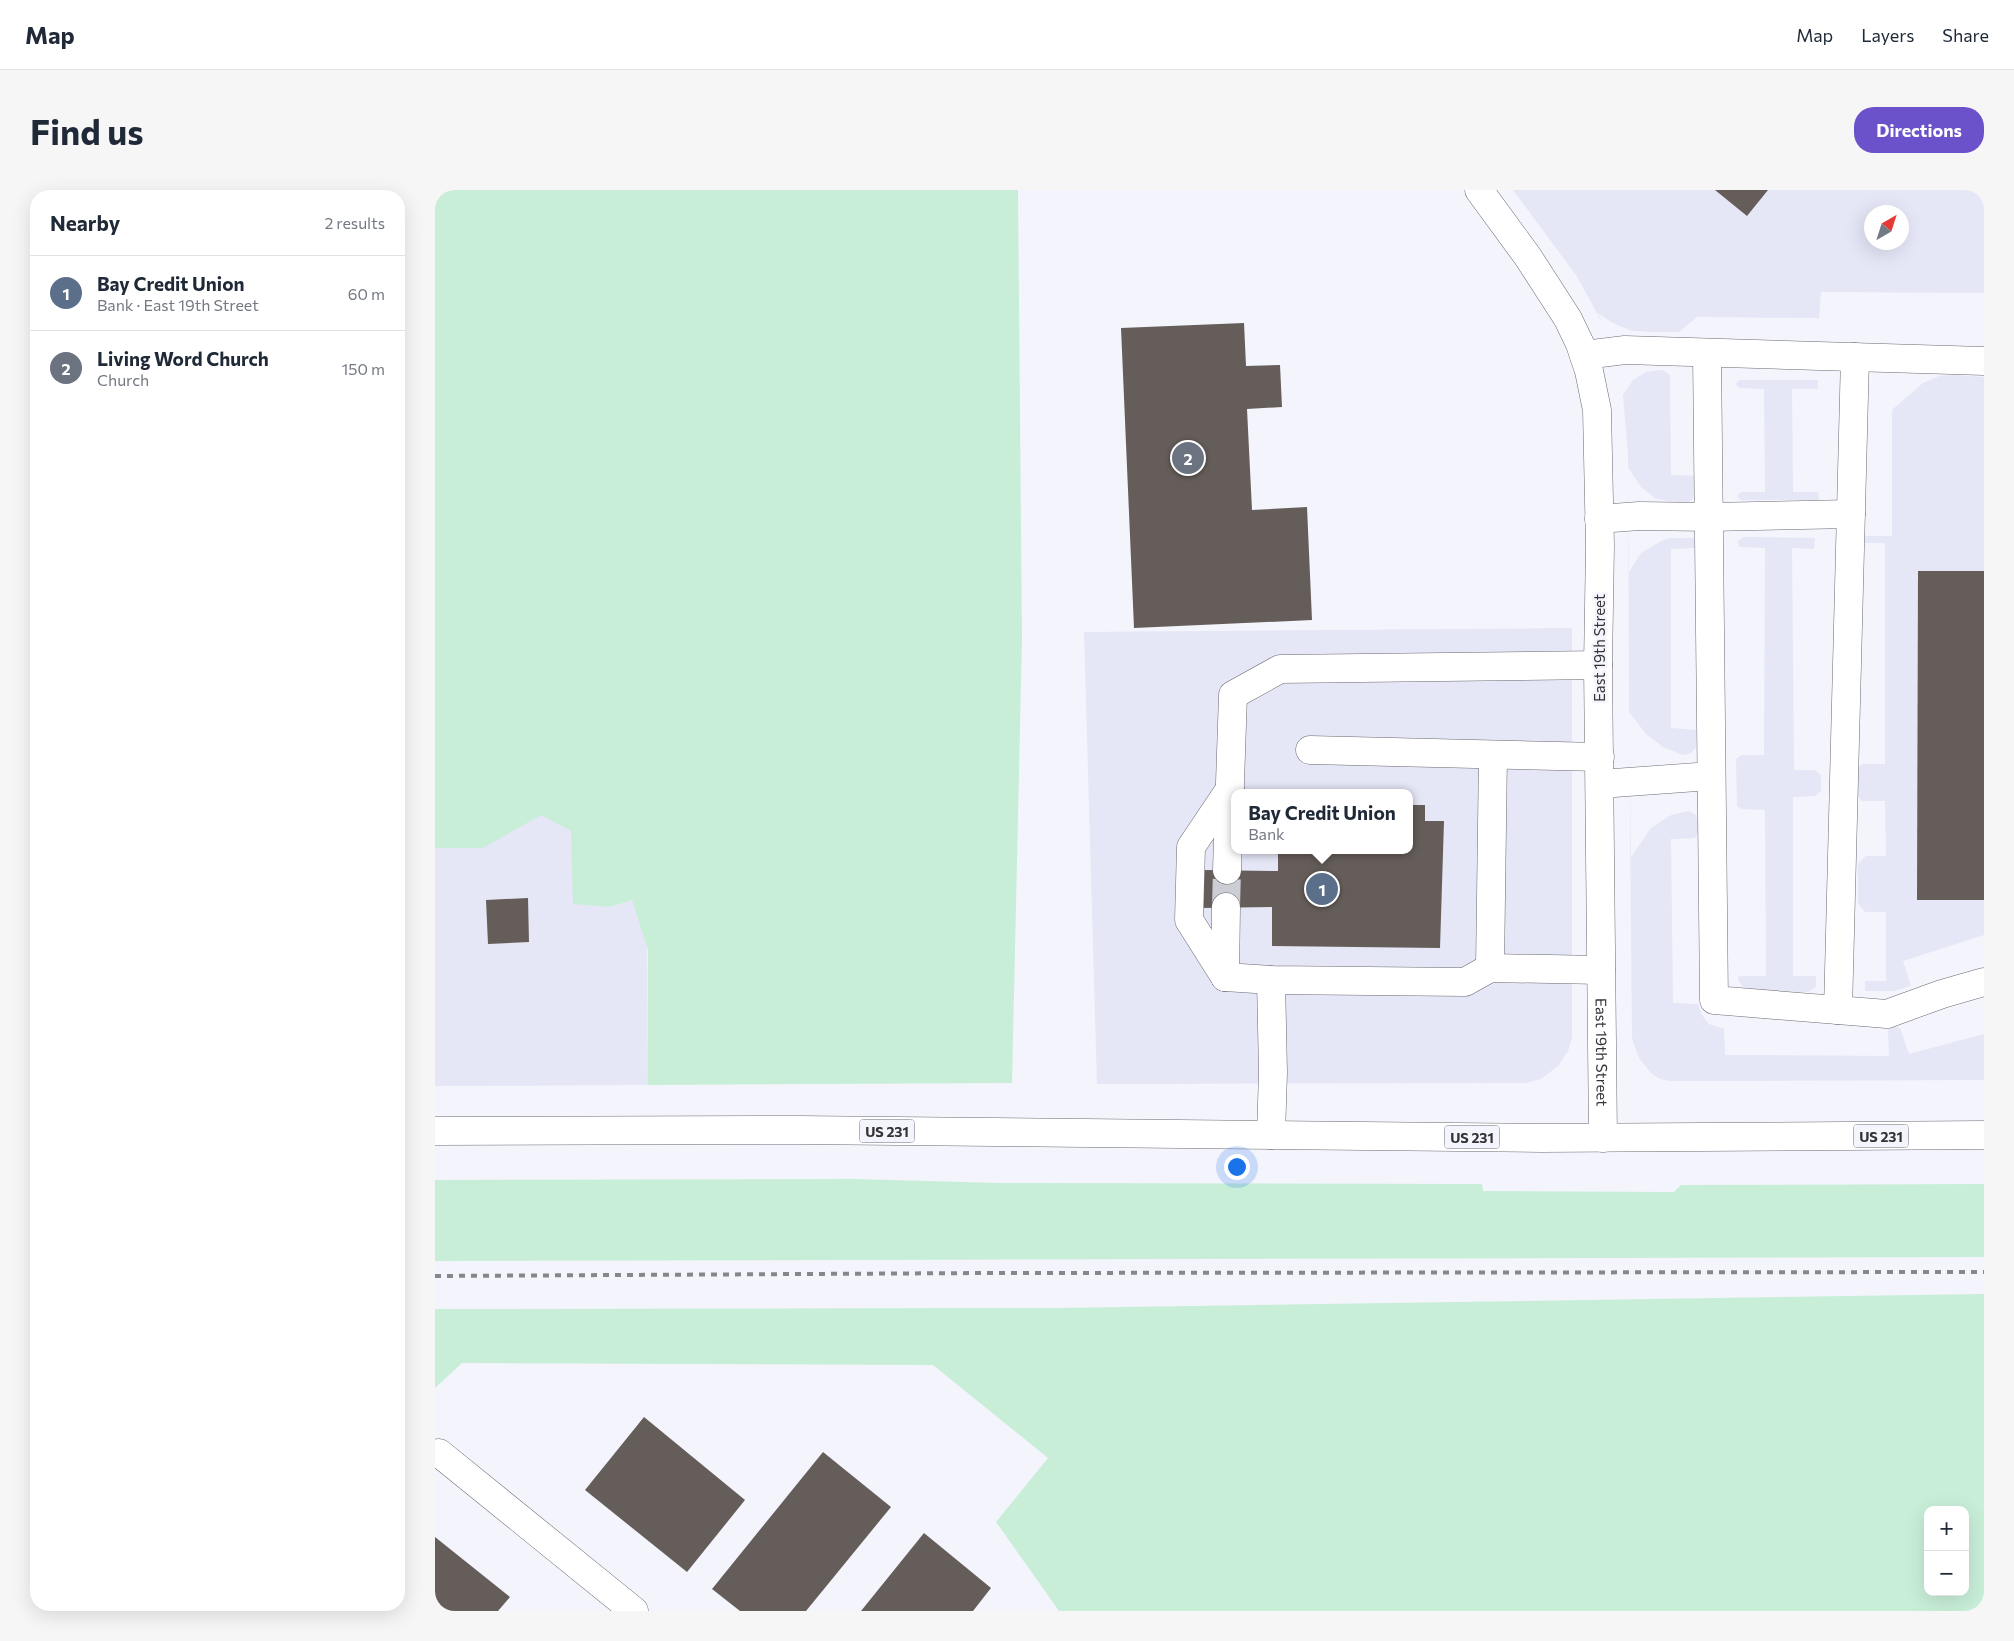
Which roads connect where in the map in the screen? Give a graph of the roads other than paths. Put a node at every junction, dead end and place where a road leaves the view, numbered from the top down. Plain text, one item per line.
1 (1479, 190) edge
2 (1707, 353) junction
3 (1584, 355) junction
4 (1855, 357) junction
5 (1984, 361) edge
6 (1851, 514) junction
7 (1709, 517) junction
8 (1599, 519) junction
9 (1598, 665) junction
10 (1309, 750) dead end
11 (1493, 754) junction
12 (1600, 757) junction
13 (1711, 776) junction
14 (1600, 784) junction
15 (1230, 789) junction
16 (1227, 870) tunnel mouth
17 (1226, 907) tunnel mouth
18 (1490, 968) junction
19 (1601, 970) junction
20 (1225, 977) junction
21 (1271, 980) junction
22 (1984, 982) edge
23 (1839, 1010) junction
24 (435, 1131) edge
25 (1271, 1135) junction
26 (1984, 1136) edge
27 (1777, 1137) junction
28 (1856, 1137) dead end
29 (1603, 1138) junction
30 (439, 1452) dead end
31 (633, 1611) edge

1 - 3 main road, East 19th Street
2 - 3 main road
2 - 4 main road
2 - 7 main road
3 - 8 main road, East 19th Street
4 - 5 main road
4 - 6 main road
6 - 7 main road
6 - 23 main road
7 - 8 main road
7 - 13 main road
8 - 9 main road, East 19th Street
9 - 12 main road, East 19th Street
9 - 15 main road
10 - 11 main road
11 - 12 main road
11 - 18 main road
12 - 14 main road, East 19th Street
13 - 14 main road
13 - 23 main road
14 - 19 main road, East 19th Street
15 - 16 main road
15 - 20 main road
17 - 20 main road
18 - 19 main road
18 - 21 main road
19 - 29 main road, East 19th Street
20 - 21 main road
21 - 25 main road
22 - 23 main road
24 - 25 main road, US 231
25 - 29 main road, US 231
26 - 27 main road, US 231
27 - 28 main road, US 231
27 - 29 main road, US 231
30 - 31 main road

